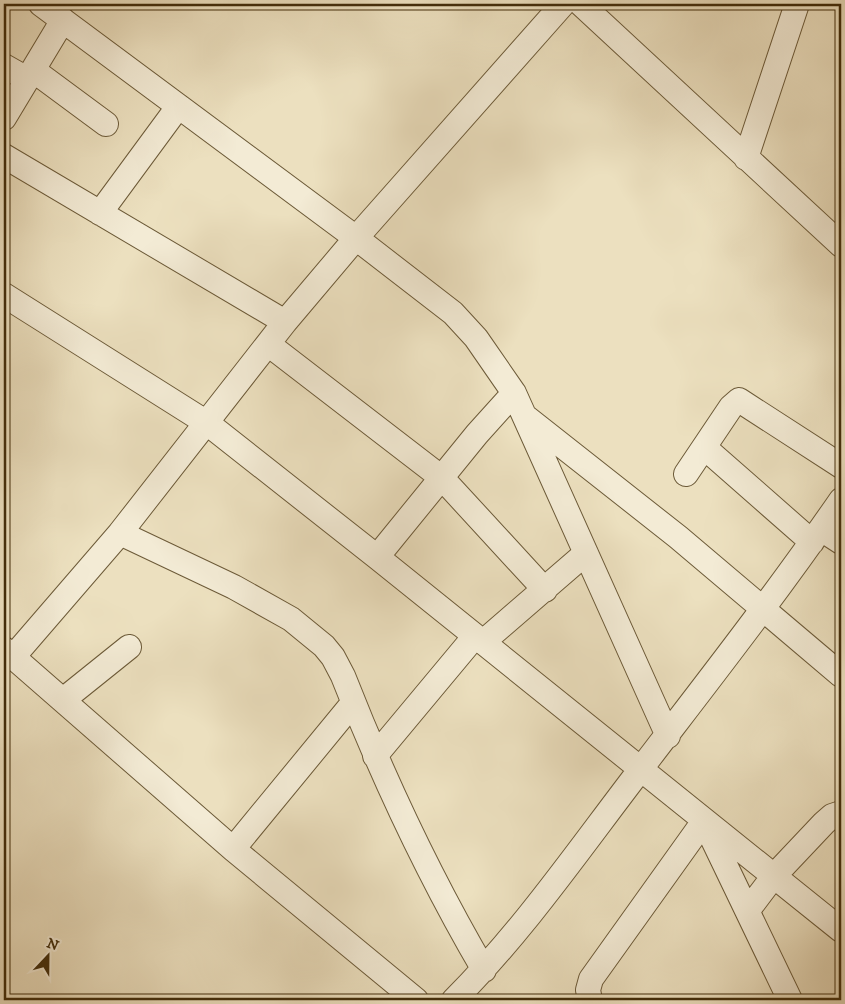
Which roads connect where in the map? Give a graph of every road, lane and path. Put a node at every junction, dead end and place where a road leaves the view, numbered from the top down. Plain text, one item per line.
1 (41, 4) edge
2 (563, 4) edge
3 (581, 4) edge
4 (797, 4) edge
5 (63, 20) junction
6 (4, 66) edge
7 (30, 75) junction
8 (178, 107) junction
9 (4, 118) edge
10 (106, 124) dead end
11 (4, 156) edge
12 (746, 158) junction
13 (100, 212) junction
14 (356, 238) junction
15 (841, 245) edge
16 (4, 295) edge
17 (285, 322) junction
18 (268, 344) junction
19 (514, 393) junction
20 (526, 417) junction
21 (207, 423) junction
22 (705, 448) junction
23 (841, 466) edge
24 (686, 474) dead end
25 (442, 478) junction
26 (841, 500) edge
27 (120, 534) junction
28 (817, 536) junction
29 (841, 542) edge
30 (586, 553) junction
31 (377, 557) junction
32 (545, 590) junction
33 (763, 610) junction
34 (479, 639) junction
35 (129, 647) dead end
36 (9, 653) edge
37 (841, 675) edge
38 (63, 700) junction
39 (353, 703) junction
40 (668, 736) junction
41 (375, 756) junction
42 (641, 769) junction
43 (841, 813) edge
44 (704, 821) junction
45 (233, 848) junction
46 (773, 877) junction
47 (748, 910) junction
48 (841, 930) edge
49 (484, 970) junction
50 (416, 1000) edge
51 (454, 1000) edge
52 (590, 1000) edge
53 (790, 1000) edge

1 - 5 street
2 - 14 street
3 - 12 street
4 - 12 street
5 - 7 street
5 - 8 street
6 - 7 street
7 - 9 street
7 - 10 street
8 - 13 street
8 - 14 street
11 - 13 street
12 - 15 street
13 - 17 street
14 - 17 street
14 - 19 street
16 - 21 street
17 - 18 street
18 - 21 street
18 - 25 street
19 - 20 street
19 - 25 street
20 - 30 street
20 - 33 street
21 - 27 street
21 - 31 street
22 - 23 street
22 - 24 street
22 - 28 street
25 - 31 street
25 - 32 street
26 - 28 street
27 - 36 street
27 - 39 street
28 - 29 street
28 - 33 street
30 - 32 street
30 - 40 street
31 - 34 street
32 - 34 street
33 - 37 street
33 - 40 street
34 - 41 street
34 - 42 street
35 - 38 street
36 - 38 street
38 - 45 street
39 - 41 street
39 - 45 street
40 - 42 street
41 - 49 street
42 - 44 street
42 - 49 street
43 - 46 street
44 - 46 street
44 - 47 street
44 - 52 street
45 - 50 street
46 - 47 street
46 - 48 street
47 - 53 street
49 - 51 street

